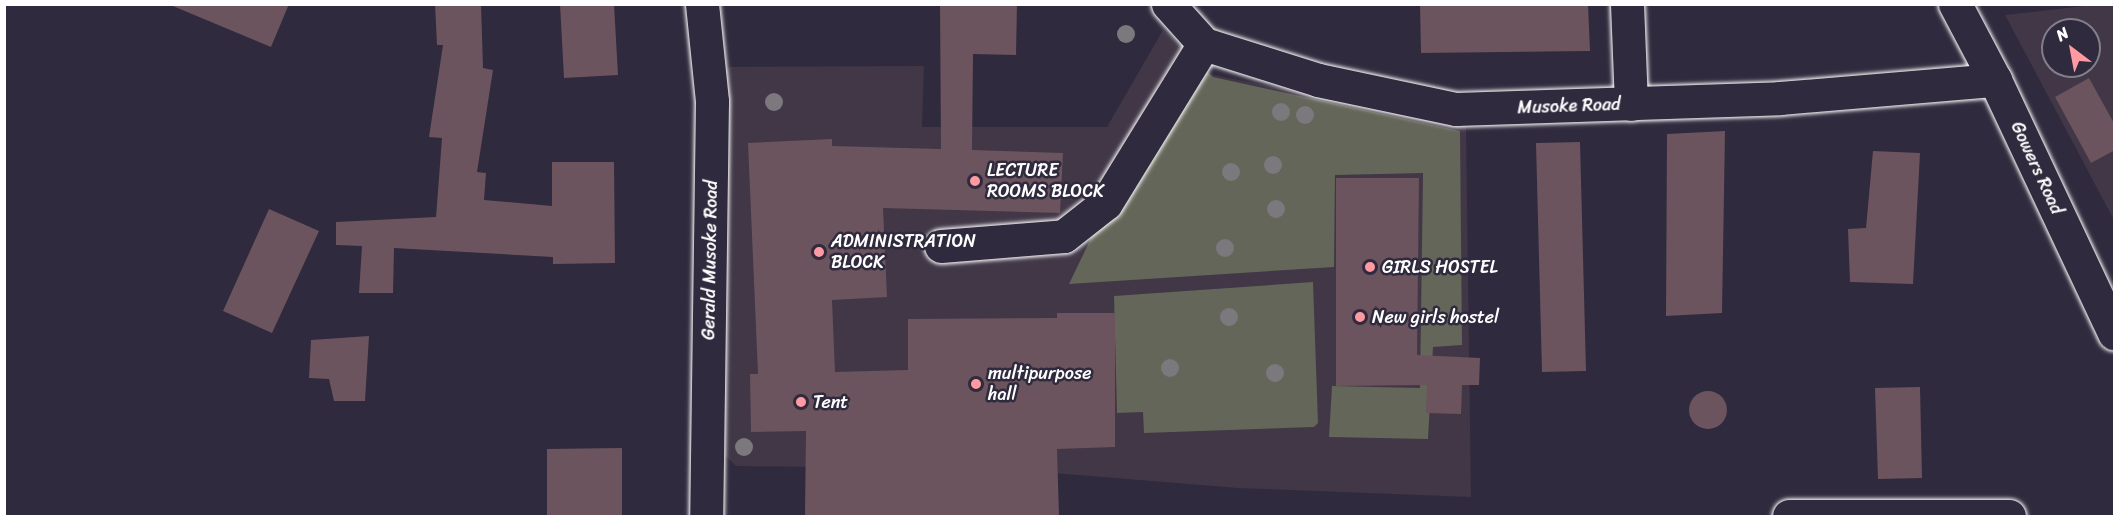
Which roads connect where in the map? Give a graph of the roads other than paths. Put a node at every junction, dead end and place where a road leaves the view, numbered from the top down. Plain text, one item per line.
1 (702, 4) edge
2 (1168, 4) edge
3 (1627, 4) edge
4 (1955, 4) edge
5 (1204, 44) junction
6 (1995, 80) junction
7 (1631, 104) junction
8 (941, 246) dead end
9 (2115, 333) edge
10 (706, 516) edge
11 (1789, 516) edge
12 (2009, 516) edge

1 - 10 street, Gerald Musoke Road
2 - 5 street
3 - 7 street
4 - 6 street, Gowers Road
5 - 7 street, Musoke Road
5 - 8 street
6 - 7 street, Musoke Road
6 - 9 street, Gowers Road
11 - 12 street

